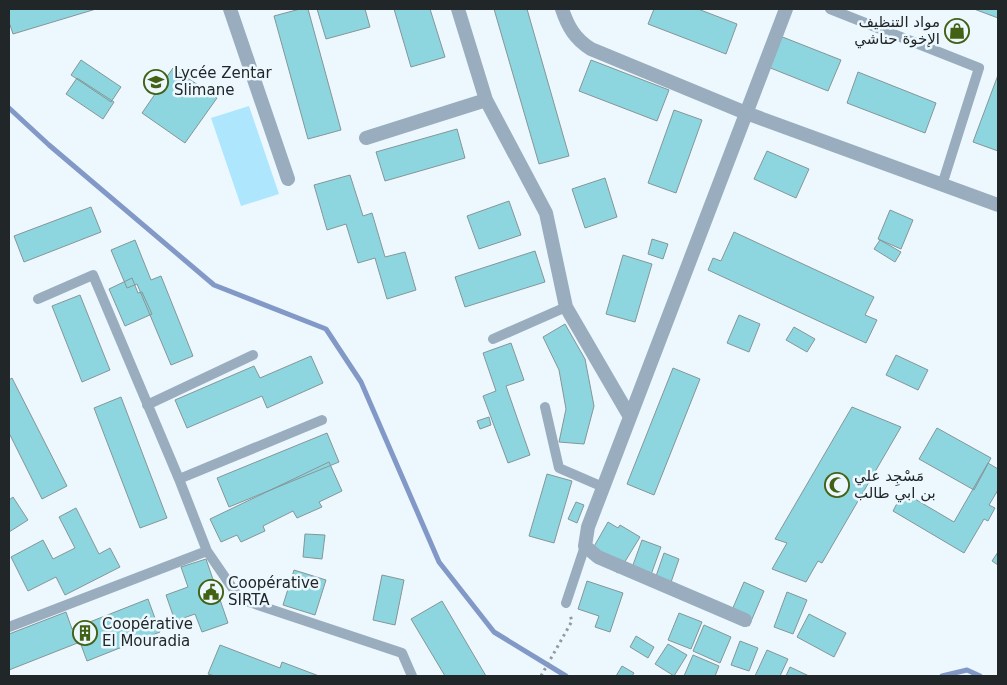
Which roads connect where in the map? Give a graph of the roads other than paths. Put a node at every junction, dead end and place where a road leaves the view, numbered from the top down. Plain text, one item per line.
1 (230, 9) edge
2 (458, 9) edge
3 (562, 9) edge
4 (786, 9) edge
5 (830, 9) edge
6 (486, 100) junction
7 (746, 113) junction
8 (366, 138) dead end
9 (288, 179) dead end
10 (942, 185) junction
11 (998, 205) edge
12 (38, 299) dead end
13 (566, 307) junction
14 (493, 339) dead end
15 (253, 355) dead end
16 (148, 405) junction
17 (545, 407) dead end
18 (630, 416) junction
19 (322, 420) dead end
20 (179, 479) junction
21 (604, 487) junction
22 (585, 546) junction
23 (206, 551) junction
24 (566, 603) dead end
25 (745, 620) dead end
26 (9, 627) edge
27 (412, 676) edge

1 - 9 street
2 - 6 street
3 - 7 street
4 - 7 street
5 - 10 lane
6 - 8 street
6 - 13 street
7 - 10 street
7 - 18 street
10 - 11 street
12 - 16 lane
13 - 14 lane
13 - 18 street
15 - 16 lane
16 - 20 lane
17 - 21 lane
18 - 21 street
19 - 20 lane
20 - 23 lane
21 - 22 street
22 - 24 lane
22 - 25 street
23 - 26 lane
23 - 27 lane

